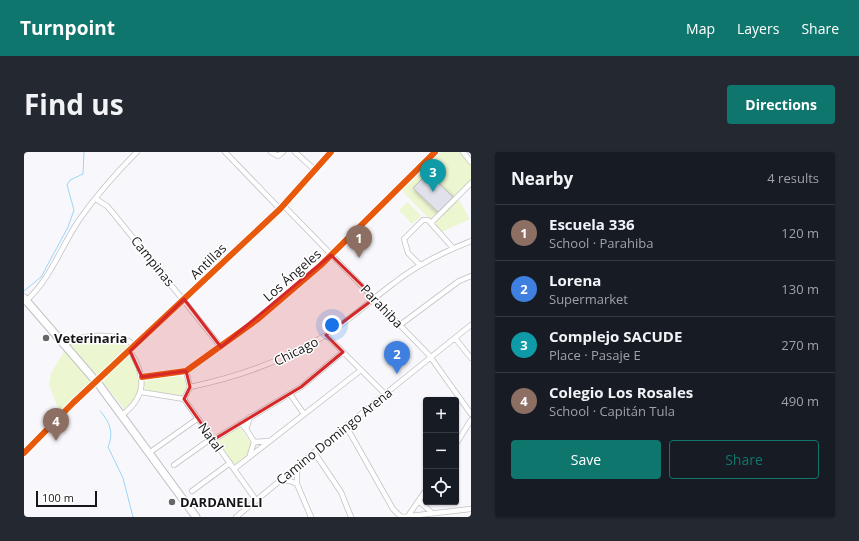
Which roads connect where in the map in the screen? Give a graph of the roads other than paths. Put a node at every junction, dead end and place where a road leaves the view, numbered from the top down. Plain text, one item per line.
1 (137, 152) edge
2 (225, 152) edge
3 (271, 152) edge
4 (283, 152) edge
5 (295, 152) edge
6 (331, 152) edge
7 (435, 152) edge
8 (463, 152) edge
9 (471, 162) edge
10 (315, 170) junction
11 (471, 183) edge
12 (466, 188) junction
13 (471, 191) edge
14 (96, 199) junction
15 (282, 207) junction
16 (431, 223) junction
17 (471, 241) edge
18 (453, 248) junction
19 (331, 255) junction
20 (420, 265) junction
21 (471, 276) edge
22 (375, 298) junction
23 (184, 299) junction
24 (25, 300) edge
25 (400, 325) junction
26 (470, 327) edge
27 (326, 335) junction
28 (455, 338) junction
29 (65, 345) junction
30 (135, 346) junction
31 (221, 347) junction
32 (130, 351) junction
33 (343, 352) junction
34 (431, 357) junction
35 (471, 358) edge
36 (361, 370) junction
37 (186, 371) junction
38 (142, 377) junction
39 (97, 382) junction
40 (190, 387) junction
41 (141, 392) junction
42 (290, 394) junction
43 (385, 394) junction
44 (184, 399) junction
45 (304, 414) junction
46 (471, 414) edge
47 (122, 416) junction
48 (250, 417) junction
49 (197, 419) junction
50 (471, 420) edge
51 (240, 423) junction
52 (346, 426) junction
53 (246, 429) junction
54 (212, 439) junction
55 (459, 439) edge
56 (270, 440) junction
57 (254, 442) junction
58 (259, 448) junction
59 (314, 452) junction
60 (24, 453) edge
61 (149, 453) junction
62 (250, 455) junction
63 (230, 463) junction
64 (174, 465) dead end
65 (296, 467) junction
66 (234, 469) junction
67 (280, 480) junction
68 (297, 484) junction
69 (192, 491) dead end
70 (423, 496) edge
71 (256, 500) junction
72 (420, 501) junction
73 (471, 509) edge
74 (432, 513) junction
75 (408, 516) edge
76 (196, 517) edge
77 (236, 517) edge
78 (311, 517) edge
79 (351, 517) edge
80 (401, 517) edge

1 - 14 street
2 - 15 street, Parahiba
3 - 4 street
5 - 10 street
6 - 10 street, Antillas
7 - 19 street, Los Ángeles
8 - 9 street
10 - 15 street, Antillas
11 - 12 street
12 - 13 street
12 - 16 street
14 - 23 street, Campinas
14 - 24 street
15 - 19 street, Parahiba
15 - 23 street, Antillas
16 - 18 street
16 - 20 street
17 - 18 street, Chicago
18 - 20 street, Chicago
19 - 22 street, Parahiba
19 - 31 street, Los Ángeles
20 - 22 street, Chicago
21 - 25 street
22 - 25 street, Parahiba
22 - 27 street, Chicago
23 - 30 street, Antillas
23 - 31 street, Campinas
24 - 29 main road
25 - 34 street, Parahiba
26 - 28 street, Camino Domingo Arena
27 - 33 street
27 - 40 street, Chicago
28 - 34 street, Camino Domingo Arena
28 - 35 street
29 - 30 street
29 - 39 main road
30 - 32 street, Antillas
31 - 37 street, Los Ángeles
32 - 38 street
32 - 39 street, Antillas
33 - 36 street
33 - 42 street
34 - 43 street, Camino Domingo Arena
34 - 46 street, Parahiba
36 - 43 street
36 - 45 street
37 - 38 street, Los Ángeles
37 - 40 street
38 - 41 street
39 - 47 main road
39 - 60 street, Antillas
40 - 44 street
41 - 44 street
41 - 47 street
42 - 45 street
42 - 48 street
43 - 52 street, Camino Domingo Arena
44 - 49 street, Natal
45 - 56 street
47 - 61 main road
48 - 51 street
48 - 53 street
49 - 54 street, Natal
49 - 61 street
50 - 55 street
51 - 53 street
51 - 54 street
52 - 59 street, Camino Domingo Arena
52 - 80 street
53 - 57 street
54 - 63 street, Natal
54 - 64 street
56 - 57 street
56 - 58 street
57 - 58 street
57 - 62 street
58 - 62 street
59 - 65 street, Camino Domingo Arena
59 - 79 street
61 - 76 main road
62 - 66 street
63 - 66 street, Natal
63 - 69 street
65 - 67 street, Camino Domingo Arena
65 - 68 street
66 - 71 street, Natal
67 - 68 street
67 - 71 street, Camino Domingo Arena
68 - 78 street
70 - 72 street
71 - 77 street, Camino Domingo Arena
72 - 74 street
72 - 75 street
73 - 74 street
74 - 75 street
75 - 80 street

